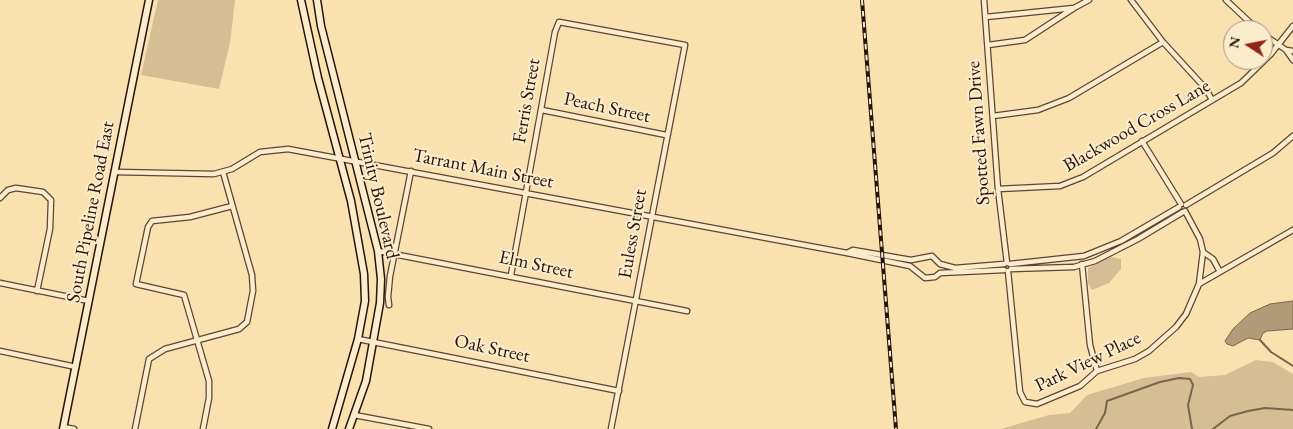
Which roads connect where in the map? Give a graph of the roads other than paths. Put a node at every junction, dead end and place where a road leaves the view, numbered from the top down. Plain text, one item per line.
1 (149, 0) edge
2 (302, 0) edge
3 (317, 0) edge
4 (984, 0) edge
5 (1089, 0) edge
6 (1131, 0) edge
7 (1226, 0) edge
8 (1074, 8) junction
9 (986, 16) junction
10 (1247, 20) edge
11 (559, 22) joint
12 (1293, 26) edge
13 (1273, 41) edge
14 (1163, 42) junction
15 (988, 45) junction
16 (1278, 45) junction
17 (1286, 50) junction
18 (1293, 51) edge
19 (1293, 60) edge
20 (1212, 100) junction
21 (542, 110) junction
22 (994, 116) junction
23 (666, 136) junction
24 (1293, 136) edge
25 (1142, 141) junction
26 (339, 157) junction
27 (355, 160) junction
28 (411, 171) junction
29 (116, 172) junction
30 (223, 172) junction
31 (998, 189) junction
32 (525, 193) junction
33 (0, 198) edge
34 (1182, 205) junction
35 (232, 206) junction
36 (1184, 212) junction
37 (651, 217) junction
38 (1293, 230) edge
39 (378, 251) junction
40 (1204, 252) junction
41 (396, 253) junction
42 (1081, 257) junction
43 (883, 259) junction
44 (940, 264) junction
45 (1082, 265) junction
46 (1007, 267) junction
47 (1220, 272) junction
48 (940, 273) junction
49 (511, 275) junction
50 (0, 283) edge
51 (1199, 284) junction
52 (38, 291) junction
53 (89, 301) junction
54 (636, 302) junction
55 (390, 305) dead end
56 (687, 311) dead end
57 (358, 339) junction
58 (197, 340) junction
59 (373, 340) junction
60 (0, 351) edge
61 (76, 367) junction
62 (1097, 371) junction
63 (619, 391) junction
64 (1028, 404) joint
65 (354, 415) junction
66 (395, 422) junction
67 (63, 428) edge
68 (74, 429) edge
69 (136, 429) edge
70 (203, 429) edge
71 (332, 429) edge
72 (350, 429) edge
73 (394, 429) edge
74 (428, 429) edge
75 (611, 429) edge

1 - 29 main road, South Pipeline Road East
2 - 26 main road, Trinity Boulevard
3 - 27 main road, Trinity Boulevard
4 - 9 street, Spotted Fawn Drive
5 - 8 street
6 - 14 street
7 - 10 street
8 - 9 street
8 - 15 street
9 - 15 street, Spotted Fawn Drive
11 - 21 street, Ferris Street
11 - 23 street, Euless Street
12 - 16 street, Blackwood Cross Lane
13 - 16 street
14 - 20 street
14 - 22 street
15 - 22 street, Spotted Fawn Drive
16 - 17 street
16 - 20 street, Blackwood Cross Lane
17 - 18 street
17 - 19 street
20 - 25 street, Blackwood Cross Lane
21 - 23 street, Peach Street
21 - 32 street, Ferris Street
22 - 31 street, Spotted Fawn Drive
23 - 37 street, Euless Street
24 - 34 street
25 - 31 street, Blackwood Cross Lane
25 - 34 street
26 - 27 street, Tarrant Main Street
26 - 30 street, Tarrant Main Street
26 - 57 main road, Trinity Boulevard
27 - 28 street, Tarrant Main Street
27 - 39 main road, Trinity Boulevard
28 - 32 street, Tarrant Main Street
28 - 41 street
29 - 30 street, Tarrant Main Street
29 - 53 main road, South Pipeline Road East
30 - 35 street
31 - 46 street, Spotted Fawn Drive
32 - 37 street, Tarrant Main Street
32 - 49 street, Ferris Street
33 - 52 street
34 - 36 street
34 - 42 street
35 - 58 street
35 - 58 street
36 - 40 street
36 - 45 street
37 - 43 street, Tarrant Main Street
37 - 54 street, Euless Street
38 - 47 street
39 - 41 street, Elm Street
39 - 59 main road, Trinity Boulevard
40 - 47 street
40 - 51 street, Park View Place
41 - 49 street, Elm Street
41 - 55 street
42 - 45 street
42 - 46 street
43 - 44 street
43 - 48 street
44 - 46 street
44 - 48 street
45 - 46 street
45 - 62 street
46 - 48 street
46 - 64 street, Spotted Fawn Drive
47 - 51 street
49 - 54 street, Elm Street
50 - 52 street
51 - 62 street, Park View Place
52 - 53 street
53 - 61 main road, South Pipeline Road East
54 - 56 street, Elm Street
54 - 63 street, Euless Street
57 - 59 street, Oak Street
57 - 71 main road, Trinity Boulevard
58 - 69 street
58 - 70 street
59 - 63 street, Oak Street
59 - 65 main road, Trinity Boulevard
60 - 61 street
61 - 67 main road, South Pipeline Road East
62 - 64 street, Park View Place
63 - 75 street, Euless Street
65 - 66 street
65 - 72 main road, Trinity Boulevard
66 - 73 street
66 - 74 street
67 - 68 street

